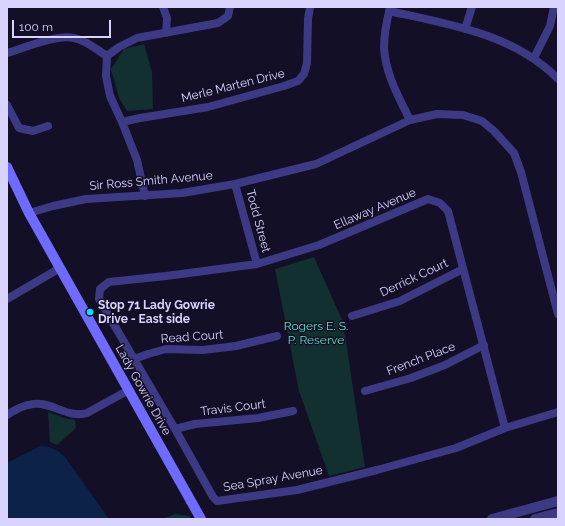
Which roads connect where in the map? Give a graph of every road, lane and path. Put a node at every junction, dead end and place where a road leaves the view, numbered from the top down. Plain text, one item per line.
1 (163, 7) edge
2 (230, 7) edge
3 (310, 7) edge
4 (472, 7) edge
5 (554, 7) edge
6 (389, 9) edge
7 (465, 29) junction
8 (166, 32) junction
9 (7, 54) edge
10 (107, 56) junction
11 (534, 58) junction
12 (558, 79) edge
13 (7, 105) edge
14 (410, 120) junction
15 (122, 122) junction
16 (48, 126) dead end
17 (7, 167) edge
18 (235, 184) junction
19 (145, 196) junction
20 (29, 213) junction
21 (257, 264) junction
22 (60, 268) junction
23 (463, 269) junction
24 (99, 298) joint
25 (7, 299) edge
26 (558, 314) edge
27 (352, 316) dead end
28 (277, 336) dead end
29 (484, 345) junction
30 (134, 359) junction
31 (129, 390) junction
32 (365, 391) dead end
33 (294, 411) dead end
34 (558, 412) edge
35 (7, 415) edge
36 (505, 428) junction
37 (175, 429) junction
38 (558, 501) edge
39 (558, 513) edge
40 (201, 519) edge
41 (492, 519) edge
42 (535, 519) edge

1 - 8 street
2 - 8 street
3 - 15 street, Merle Marten Drive
4 - 7 street
5 - 11 street
6 - 7 street
6 - 14 street
7 - 11 street
8 - 10 street
9 - 10 street
10 - 15 street
11 - 12 street
13 - 16 street
14 - 18 street, Sir Ross Smith Avenue
14 - 26 street, Sir Ross Smith Avenue
15 - 19 street
17 - 20 main road, Lady Gowrie Drive
18 - 19 street, Sir Ross Smith Avenue
18 - 21 street, Todd Street
19 - 20 street, Sir Ross Smith Avenue
20 - 22 main road, Lady Gowrie Drive
21 - 23 street, Ellaway Avenue
21 - 24 street, Ellaway Avenue
22 - 25 street
22 - 31 main road, Lady Gowrie Drive
23 - 27 street, Derrick Court
23 - 29 street, Ellaway Avenue
24 - 30 street, Sea Spray Avenue
28 - 30 street, Read Court
29 - 32 street, French Place
29 - 36 street, Ellaway Avenue
30 - 37 street, Sea Spray Avenue
31 - 35 street
31 - 40 main road, Lady Gowrie Drive
33 - 37 street, Travis Court
34 - 36 street, Sea Spray Avenue
36 - 37 street, Sea Spray Avenue
38 - 41 street
39 - 42 street

